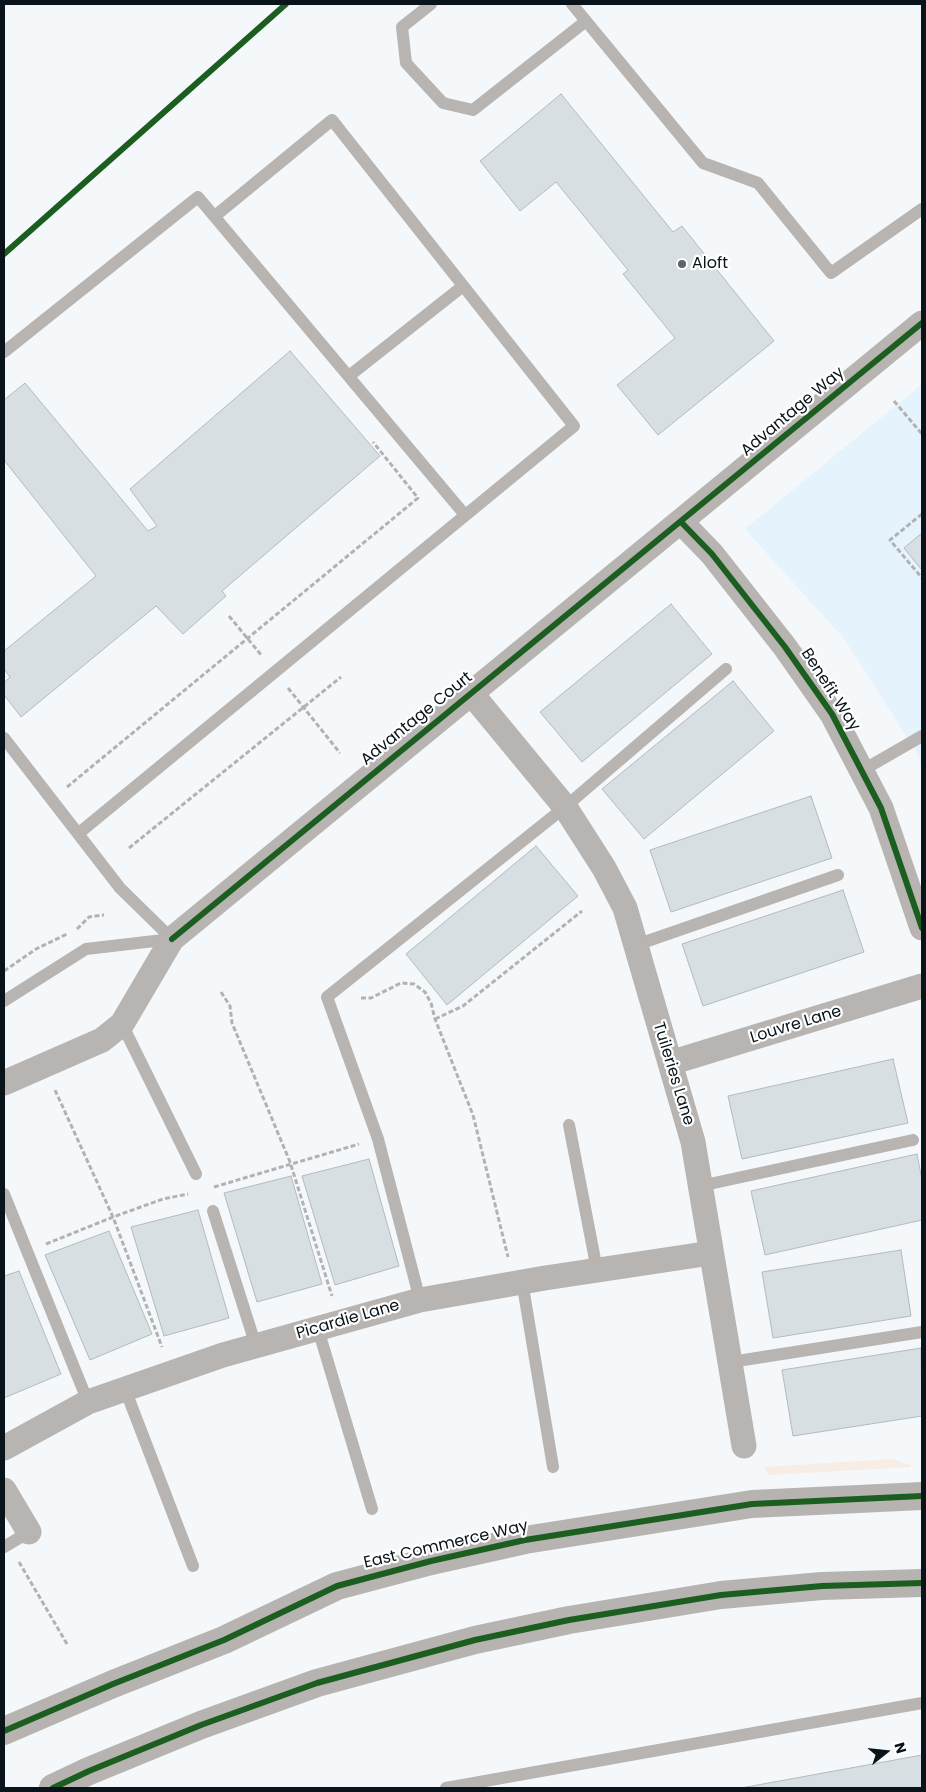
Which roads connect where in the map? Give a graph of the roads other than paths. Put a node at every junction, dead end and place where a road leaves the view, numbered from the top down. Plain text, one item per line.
1 (431, 4) edge
2 (572, 4) edge
3 (586, 21) junction
4 (922, 209) edge
5 (215, 216) junction
6 (463, 286) junction
7 (922, 323) edge
8 (4, 352) edge
9 (348, 376) junction
10 (465, 516) junction
11 (681, 522) junction
12 (726, 669) dead end
13 (471, 693) junction
14 (922, 736) edge
15 (4, 738) edge
16 (863, 770) junction
17 (565, 807) junction
18 (79, 833) junction
19 (838, 875) dead end
20 (922, 928) edge
21 (172, 938) junction
22 (636, 945) junction
23 (922, 986) edge
24 (4, 1001) edge
25 (122, 1024) junction
26 (670, 1064) junction
27 (4, 1083) edge
28 (569, 1125) dead end
29 (913, 1140) dead end
30 (196, 1174) dead end
31 (700, 1186) junction
32 (4, 1194) edge
33 (212, 1211) dead end
34 (711, 1253) junction
35 (597, 1270) junction
36 (522, 1282) junction
37 (420, 1300) junction
38 (318, 1329) junction
39 (922, 1332) edge
40 (256, 1346) junction
41 (731, 1362) junction
42 (125, 1389) junction
43 (88, 1402) junction
44 (744, 1446) dead end
45 (4, 1448) edge
46 (553, 1467) dead end
47 (4, 1490) edge
48 (922, 1496) edge
49 (372, 1509) dead end
50 (13, 1541) edge
51 (192, 1566) dead end
52 (922, 1582) edge
53 (922, 1703) edge
54 (4, 1731) edge
55 (53, 1788) edge
56 (446, 1788) edge

1 - 3 lane
2 - 3 lane
3 - 4 lane
5 - 6 lane
5 - 8 lane
5 - 9 lane
6 - 9 lane
6 - 10 lane
7 - 11 street, Advantage Way
9 - 10 lane
10 - 18 lane
11 - 13 street, Advantage Court
11 - 16 street, Benefit Way
12 - 17 lane
13 - 17 street, Tuileries Lane
13 - 21 street, Advantage Court
14 - 16 lane
15 - 18 lane
16 - 20 street, Benefit Way
17 - 22 street, Tuileries Lane
17 - 37 lane
18 - 21 lane
19 - 22 lane
21 - 24 lane
21 - 25 street, Advantage Court
22 - 26 street, Tuileries Lane
23 - 26 street, Louvre Lane
25 - 27 street, Advantage Court
25 - 30 lane
26 - 31 street, Tuileries Lane
28 - 35 lane
29 - 31 lane
31 - 34 street, Tuileries Lane
32 - 43 lane
33 - 40 lane
34 - 35 street, Picardie Lane
34 - 41 street, Tuileries Lane
35 - 36 street, Picardie Lane
36 - 37 street, Picardie Lane
36 - 46 lane
37 - 38 street, Picardie Lane
38 - 40 street, Picardie Lane
38 - 49 lane
39 - 41 lane
40 - 42 street, Picardie Lane
41 - 44 street, Tuileries Lane
42 - 43 street, Picardie Lane
42 - 51 lane
43 - 45 street, Picardie Lane
47 - 50 street
48 - 54 main road, East Commerce Way
52 - 55 main road
53 - 56 lane

